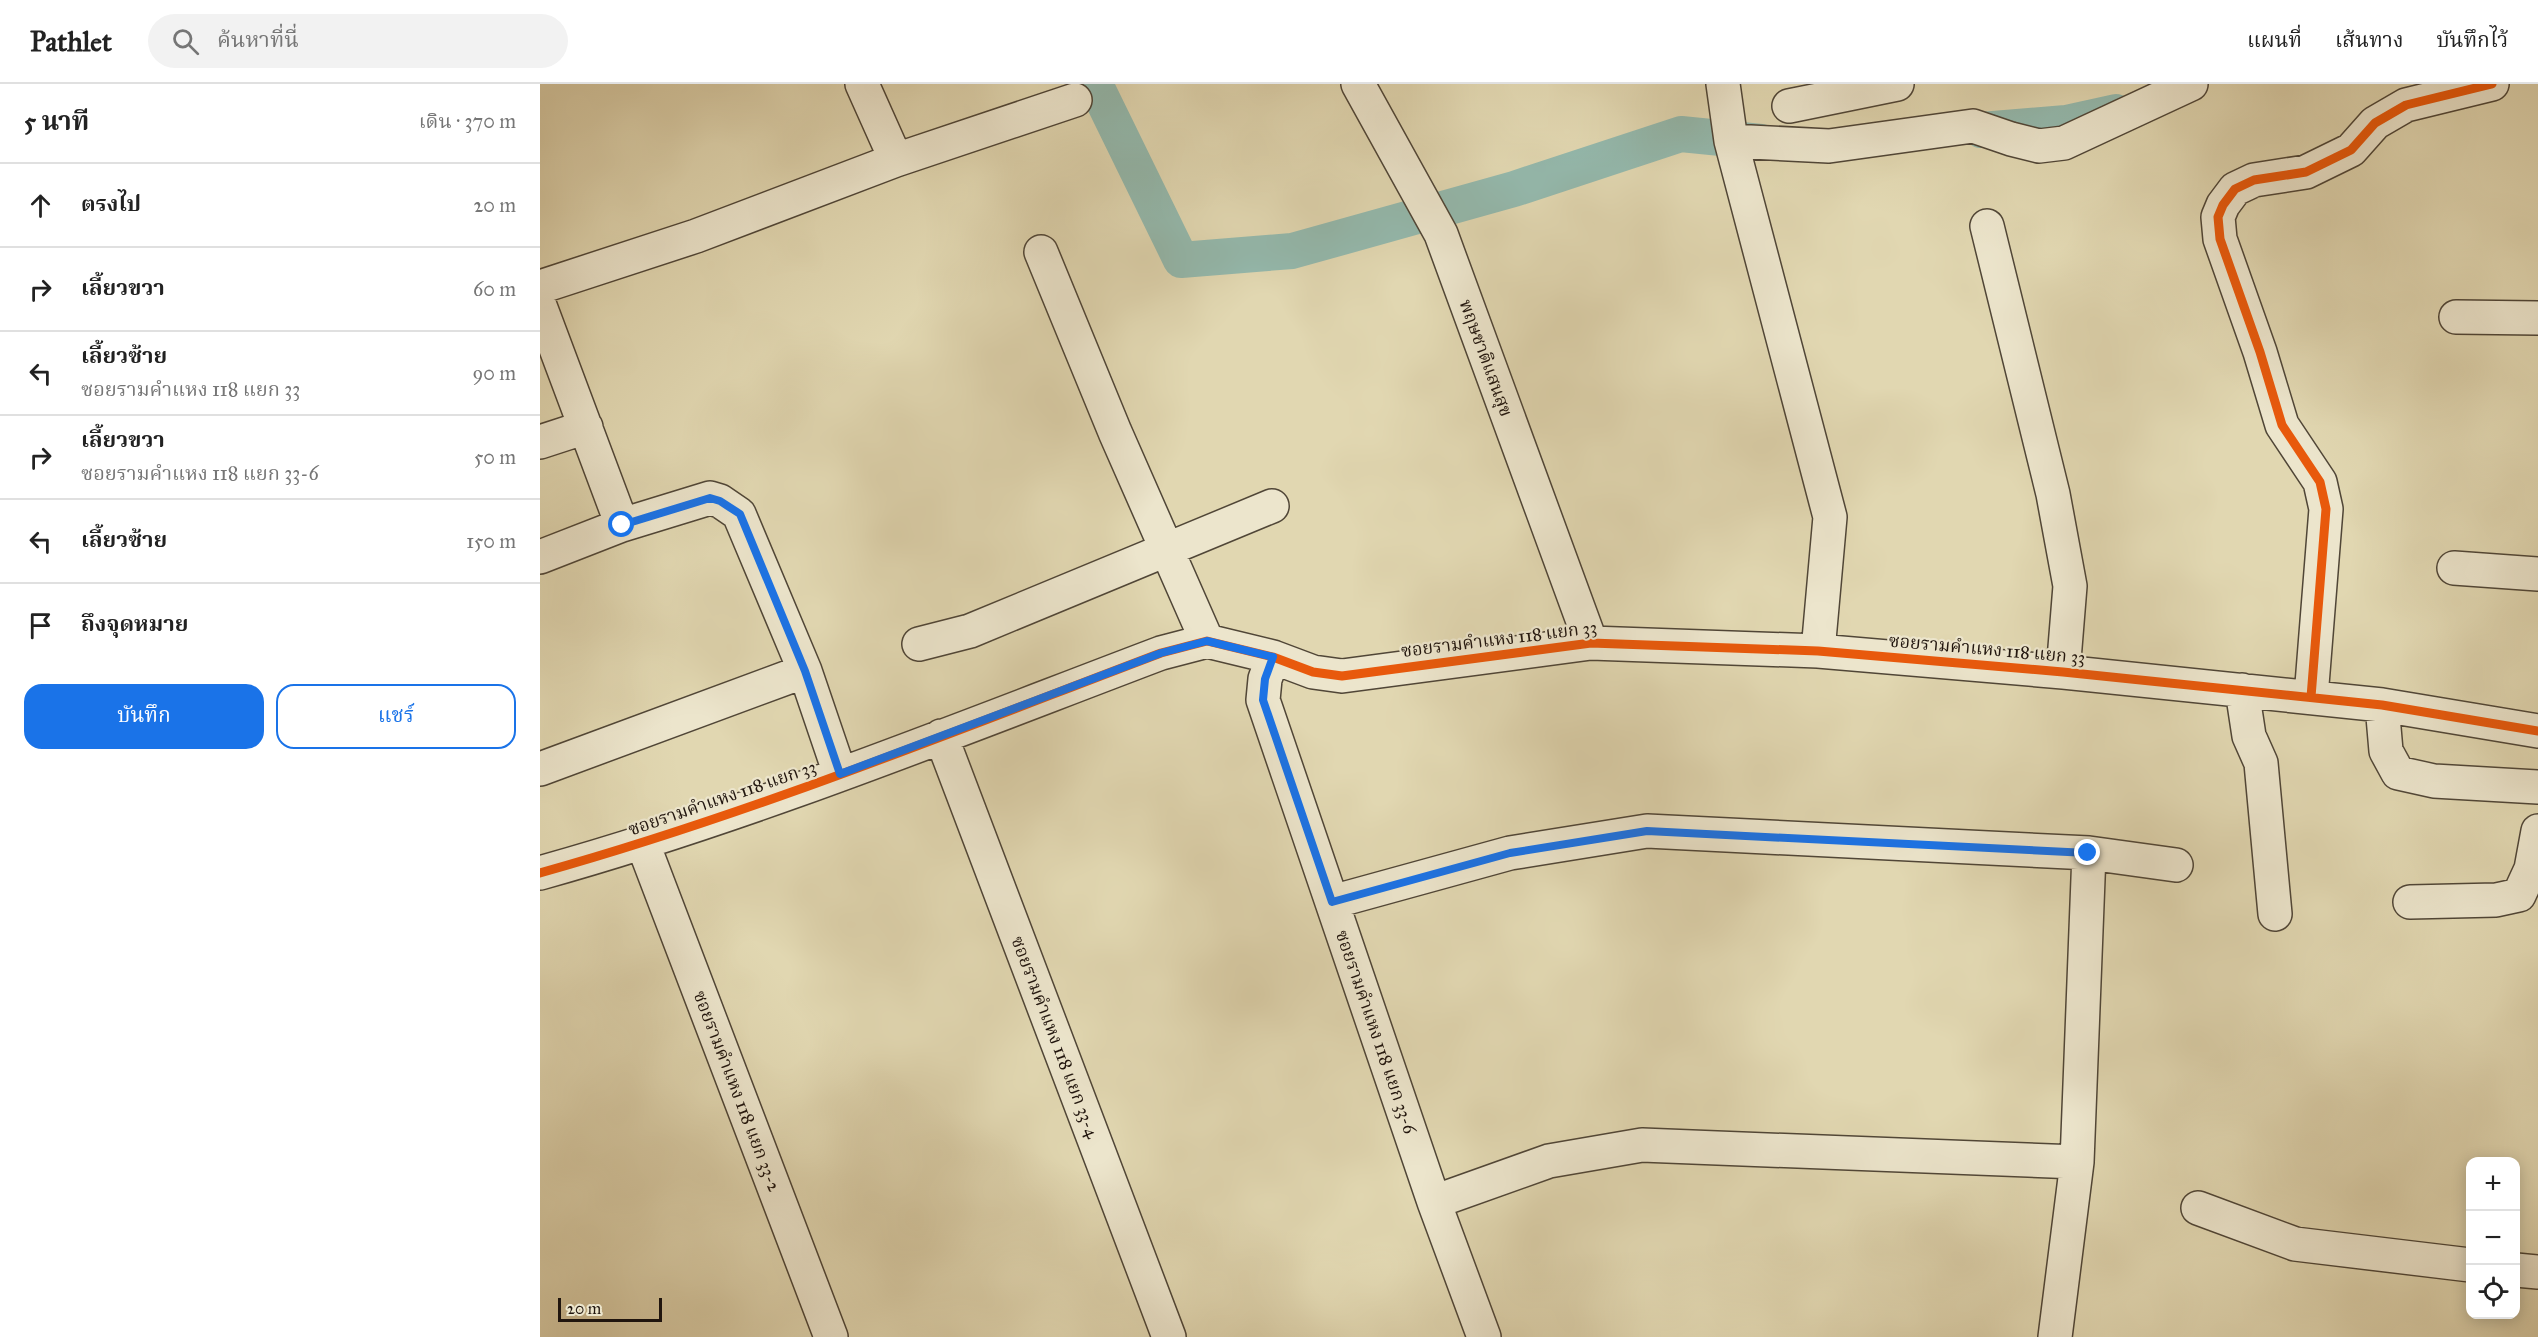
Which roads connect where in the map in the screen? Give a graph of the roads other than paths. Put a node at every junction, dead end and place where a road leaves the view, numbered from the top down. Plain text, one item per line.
1 (862, 84) edge
2 (1358, 84) edge
3 (1723, 84) edge
4 (1897, 84) edge
5 (2191, 84) edge
6 (2492, 84) edge
7 (1060, 97) edge
8 (1789, 106) dead end
9 (1731, 141) junction
10 (896, 160) junction
11 (1987, 226) dead end
12 (1041, 252) dead end
13 (540, 287) edge
14 (540, 306) edge
15 (2456, 317) dead end
16 (2538, 318) edge
17 (586, 427) junction
18 (540, 442) edge
19 (1272, 506) dead end
20 (622, 525) junction
21 (1167, 550) junction
22 (540, 557) edge
23 (2454, 568) dead end
24 (2538, 574) edge
25 (1207, 641) junction
26 (1591, 642) junction
27 (919, 644) dead end
28 (1818, 651) junction
29 (1273, 657) junction
30 (805, 671) junction
31 (2063, 672) junction
32 (2242, 690) junction
33 (2311, 697) junction
34 (2382, 705) junction
35 (2538, 730) edge
36 (941, 736) junction
37 (540, 769) edge
38 (840, 774) junction
39 (2538, 787) edge
40 (2538, 831) edge
41 (644, 844) junction
42 (2088, 853) junction
43 (2176, 865) dead end
44 (540, 873) edge
45 (1332, 902) junction
46 (2410, 902) dead end
47 (2276, 914) dead end
48 (2077, 1162) junction
49 (1434, 1202) junction
50 (2198, 1208) dead end
51 (2466, 1265) edge
52 (2520, 1270) edge
53 (2538, 1272) edge
54 (831, 1337) edge
55 (1169, 1337) edge
56 (1484, 1337) edge
57 (2055, 1337) edge

1 - 10 street
2 - 26 street, พฤษชาติแสนสุข
3 - 9 street
4 - 8 street
5 - 9 street
6 - 33 street
7 - 10 street
9 - 28 street
10 - 13 street
11 - 31 street
12 - 21 street
14 - 17 street
15 - 16 street
17 - 18 street
17 - 20 street
19 - 21 street
20 - 22 street
20 - 30 street
21 - 25 street
21 - 27 street
23 - 24 street
25 - 29 street, ซอยรามคำแหง 118 แยก 33
25 - 36 street, ซอยรามคำแหง 118 แยก 33
26 - 28 street, ซอยรามคำแหง 118 แยก 33
26 - 29 street, ซอยรามคำแหง 118 แยก 33
28 - 31 street, ซอยรามคำแหง 118 แยก 33
29 - 45 street, ซอยรามคำแหง 118 แยก 33-6
30 - 37 street
30 - 38 street
31 - 32 street, ซอยรามคำแหง 118 แยก 33
32 - 33 street, ซอยรามคำแหง 118 แยก 33
32 - 47 street
33 - 34 street, ซอยรามคำแหง 118 แยก 33
34 - 35 street, ซอยรามคำแหง 118 แยก 33
34 - 39 street
36 - 38 street, ซอยรามคำแหง 118 แยก 33
36 - 55 street, ซอยรามคำแหง 118 แยก 33-4
38 - 41 street, ซอยรามคำแหง 118 แยก 33
40 - 46 street
41 - 44 street, ซอยรามคำแหง 118 แยก 33
41 - 54 street, ซอยรามคำแหง 118 แยก 33-2
42 - 43 street
42 - 45 street
42 - 48 street
45 - 49 street, ซอยรามคำแหง 118 แยก 33-6
48 - 49 street
48 - 57 street
49 - 56 street, ซอยรามคำแหง 118 แยก 33-6
50 - 51 street
52 - 53 street

